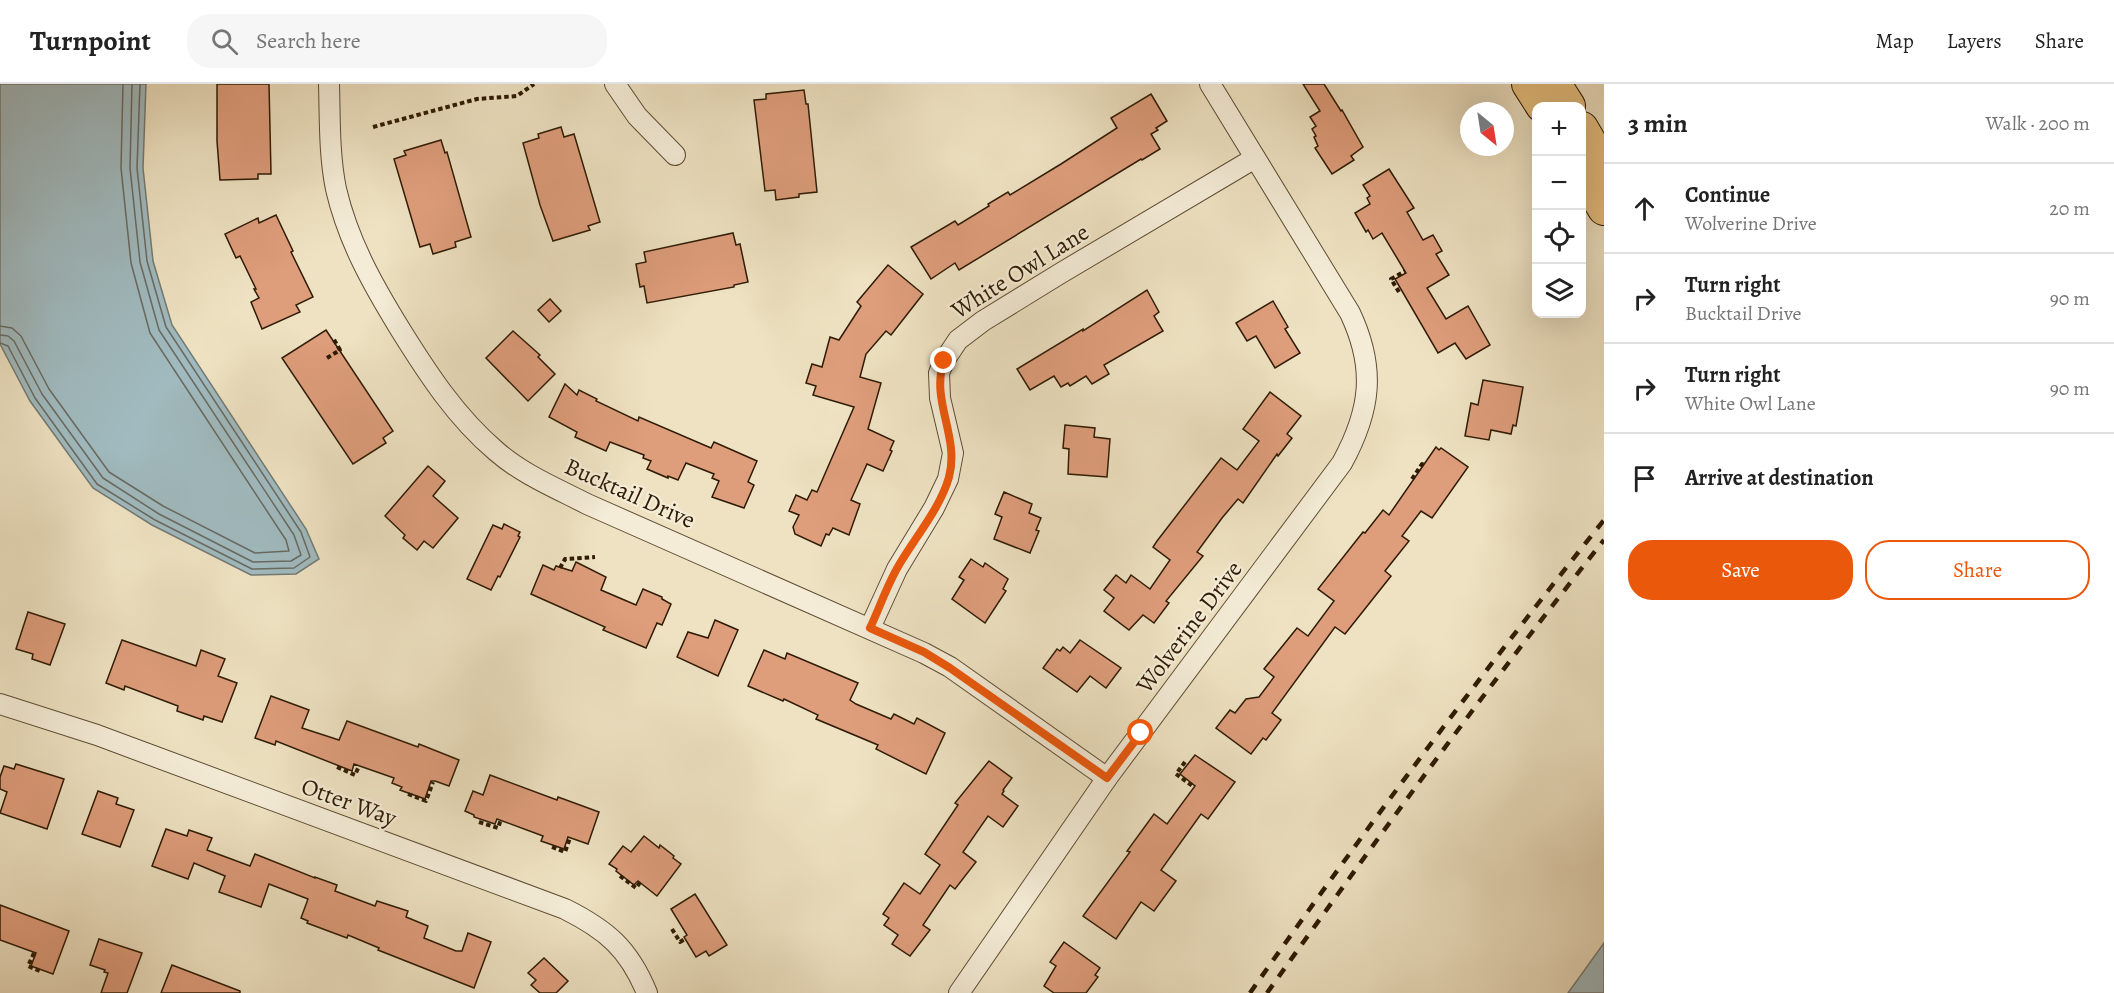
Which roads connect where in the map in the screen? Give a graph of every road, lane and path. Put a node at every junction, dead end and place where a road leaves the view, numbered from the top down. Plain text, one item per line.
1 (329, 84) edge
2 (534, 84) edge
3 (615, 84) edge
4 (1210, 84) edge
5 (1528, 84) edge
6 (1555, 84) edge
7 (1539, 102) edge
8 (1566, 102) edge
9 (373, 127) dead end
10 (1586, 136) edge
11 (675, 155) dead end
12 (1255, 158) junction
13 (1604, 166) edge
14 (1586, 180) edge
15 (1604, 209) edge
16 (1405, 271) dead end
17 (1399, 292) dead end
18 (333, 338) dead end
19 (327, 358) dead end
20 (1424, 465) dead end
21 (1412, 479) dead end
22 (595, 557) dead end
23 (560, 568) dead end
24 (870, 628) junction
25 (0, 704) edge
26 (1185, 762) dead end
27 (358, 766) dead end
28 (337, 767) dead end
29 (1107, 778) junction
30 (433, 782) dead end
31 (1194, 787) dead end
32 (408, 794) dead end
33 (501, 819) dead end
34 (478, 822) dead end
35 (570, 838) dead end
36 (552, 847) dead end
37 (620, 876) dead end
38 (641, 881) dead end
39 (672, 929) dead end
40 (685, 939) dead end
41 (34, 952) dead end
42 (42, 972) dead end
43 (647, 993) edge
44 (958, 993) edge

1 - 24 street, Bucktail Drive
2 - 9 path
3 - 11 street
4 - 12 street, Wolverine Drive
5 - 7 main road
6 - 8 main road
10 - 13 main road
12 - 24 street, White Owl Lane
12 - 29 street, Wolverine Drive
14 - 15 main road
16 - 17 path
18 - 19 path
20 - 21 path
22 - 23 path
24 - 29 street, Bucktail Drive
25 - 43 street, Otter Way
26 - 31 path
27 - 28 path
29 - 44 street, Wolverine Drive
30 - 32 path
33 - 34 path
35 - 36 path
37 - 38 path
39 - 40 path
41 - 42 path

